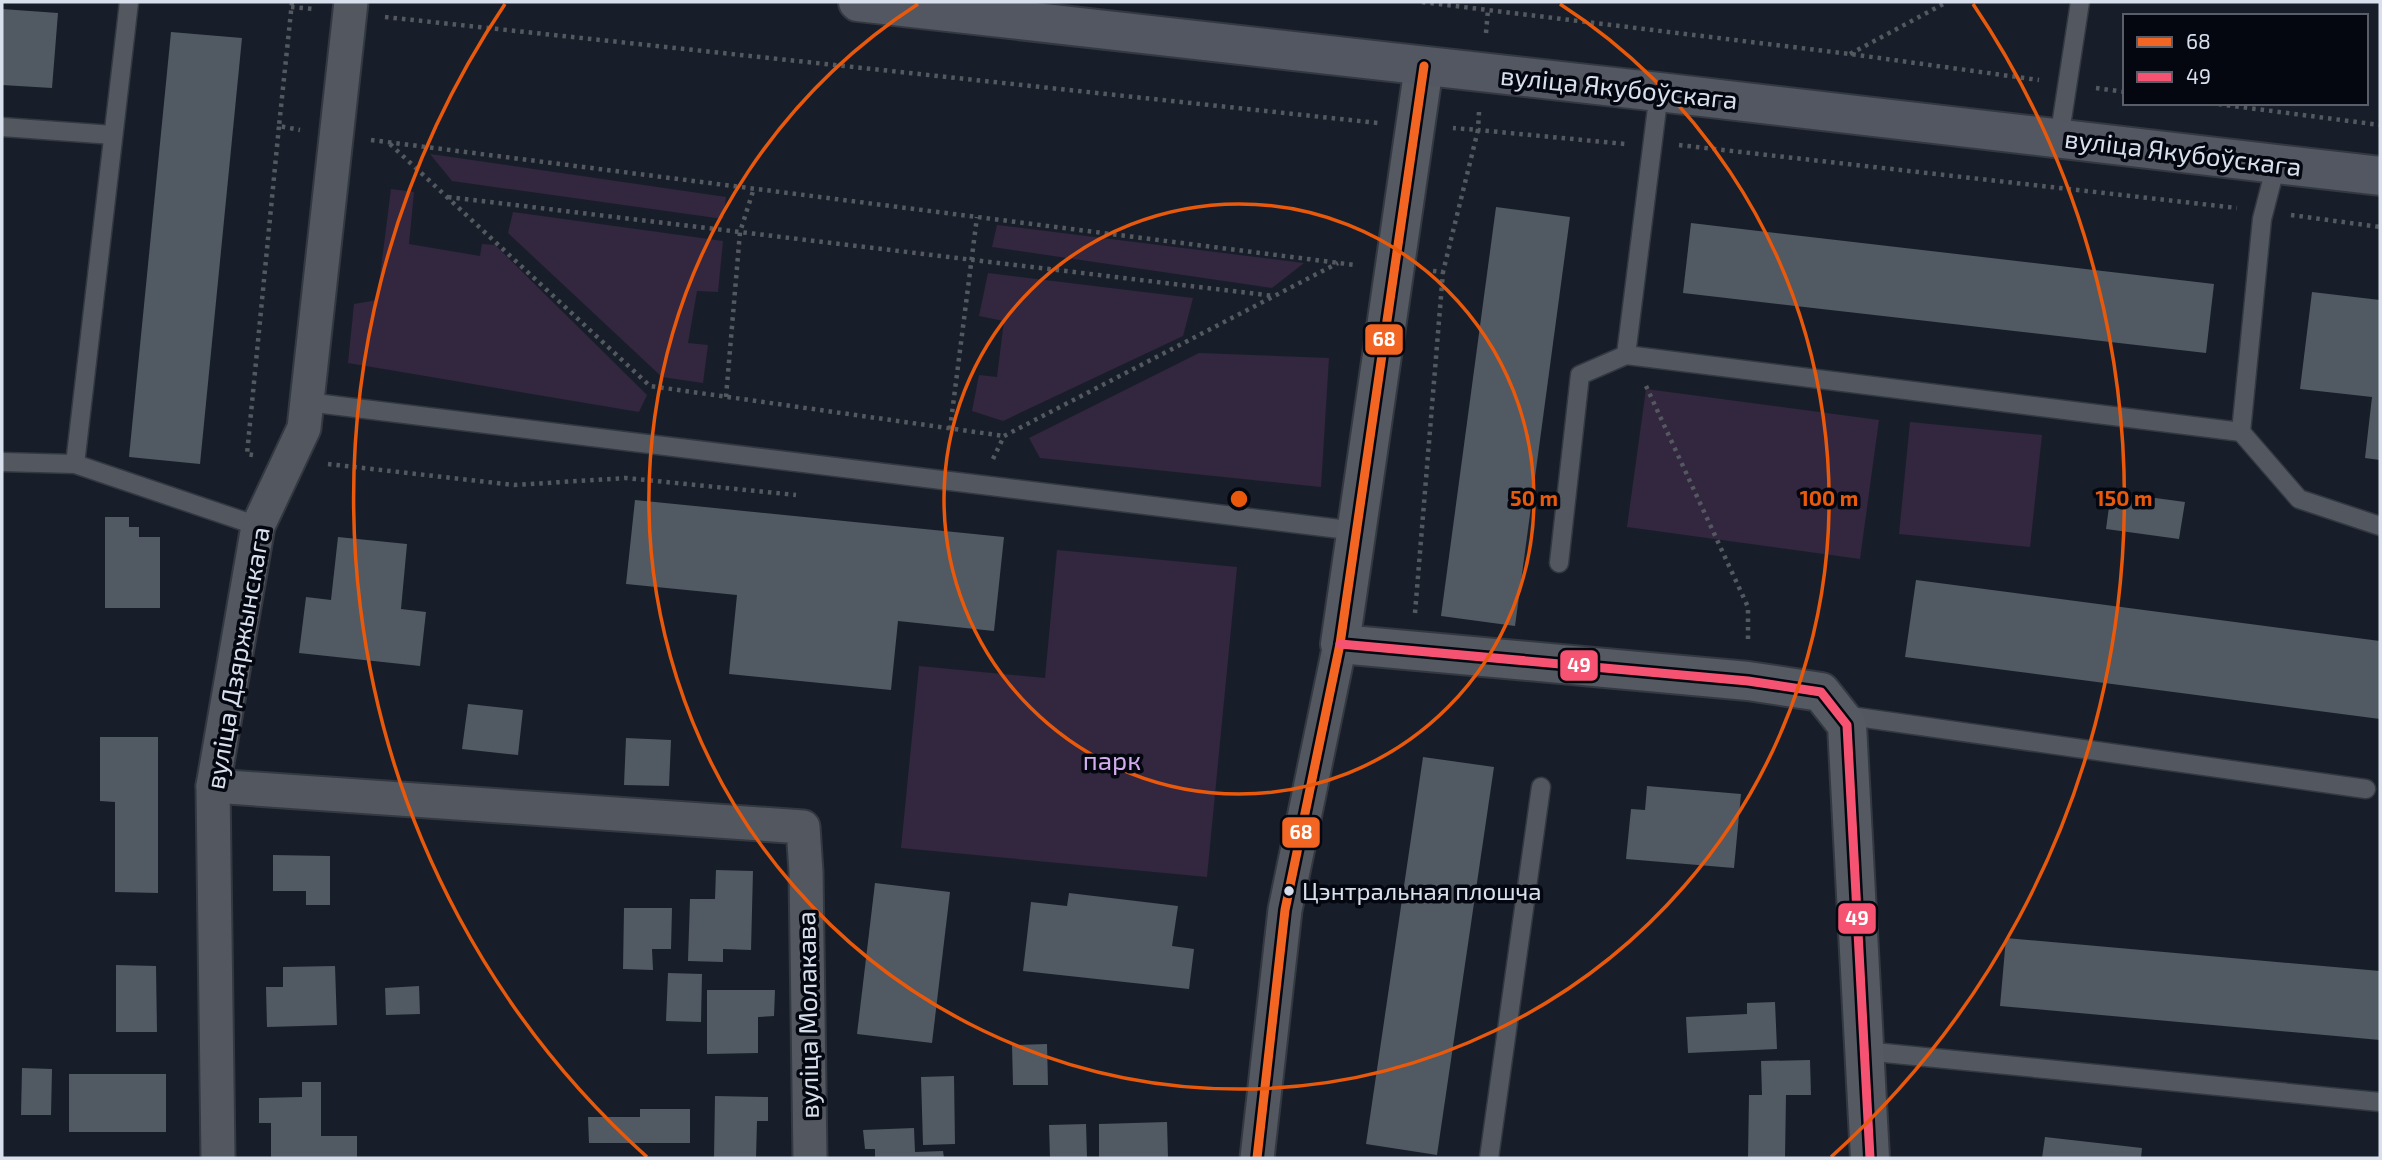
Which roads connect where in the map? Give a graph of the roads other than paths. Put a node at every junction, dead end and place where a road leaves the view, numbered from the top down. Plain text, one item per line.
1 (129, 2) edge
2 (858, 2) edge
3 (2080, 2) edge
4 (351, 7) edge
5 (1424, 66) junction
6 (1658, 92) junction
7 (2, 127) edge
8 (113, 135) junction
9 (2059, 139) junction
10 (2276, 165) junction
11 (2380, 176) edge
12 (1626, 355) junction
13 (307, 402) junction
14 (2241, 432) junction
15 (2, 462) edge
16 (75, 464) junction
17 (258, 526) junction
18 (2380, 526) edge
19 (1356, 531) junction
20 (1559, 563) dead end
21 (1340, 644) junction
22 (1838, 714) junction
23 (213, 786) junction
24 (1541, 787) dead end
25 (2366, 789) dead end
26 (1864, 1051) junction
27 (2380, 1102) edge
28 (218, 1158) edge
29 (810, 1158) edge
30 (1257, 1158) edge
31 (1489, 1158) edge
32 (1870, 1158) edge

1 - 8 lane
2 - 5 main road, вуліца Якубоўскага
3 - 9 lane
4 - 13 street, вуліца Дзяржынскага
5 - 6 main road, вуліца Якубоўскага
5 - 19 main road
6 - 9 main road, вуліца Якубоўскага
6 - 12 lane
7 - 8 lane
8 - 16 lane
9 - 10 main road, вуліца Якубоўскага
10 - 11 main road, вуліца Якубоўскага
10 - 14 lane
12 - 14 lane
12 - 20 lane
13 - 17 street, вуліца Дзяржынскага
13 - 19 lane
14 - 18 lane
15 - 16 lane
16 - 17 lane
17 - 23 street, вуліца Дзяржынскага
19 - 21 main road
21 - 22 main road
21 - 30 street
22 - 25 lane
22 - 26 main road
23 - 28 street, вуліца Дзяржынскага
23 - 29 street, вуліца Молакава
24 - 31 lane
26 - 27 lane
26 - 32 main road

